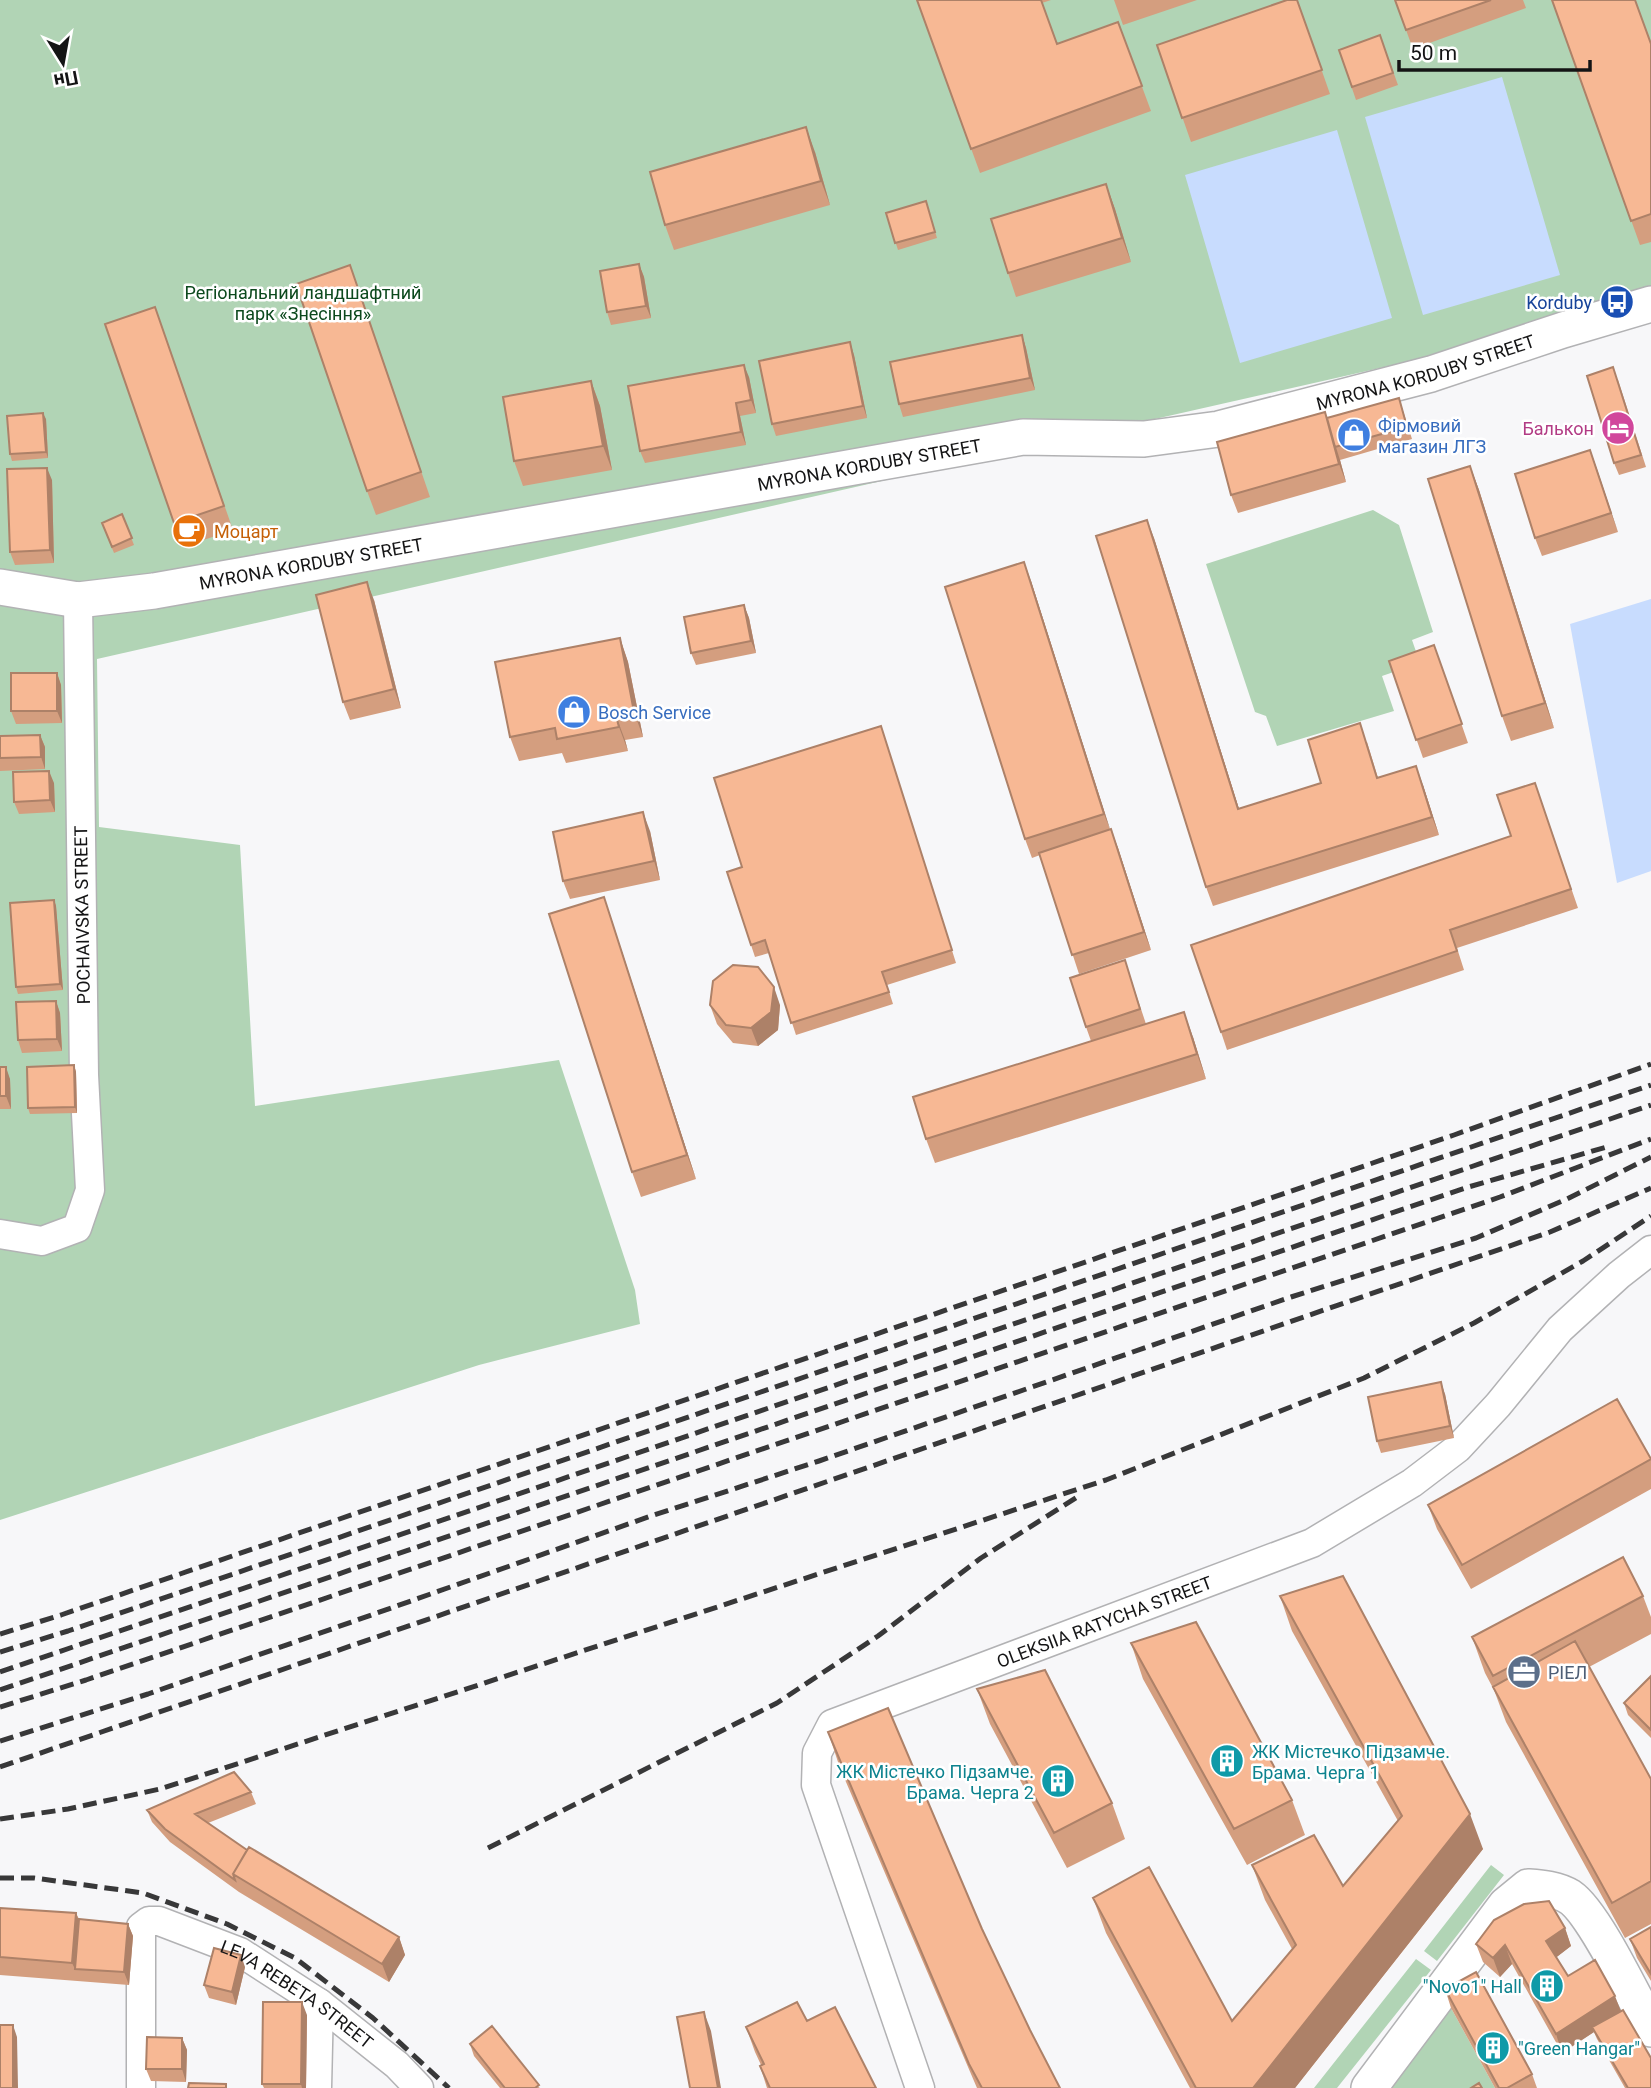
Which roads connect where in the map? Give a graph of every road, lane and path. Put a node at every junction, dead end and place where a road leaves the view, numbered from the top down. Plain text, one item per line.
1 (1651, 304) edge
2 (0, 587) edge
3 (78, 600) junction
4 (0, 1234) edge
5 (1651, 1250) edge
6 (319, 2003) junction
7 (1651, 2029) edge
8 (141, 2088) edge
9 (317, 2088) edge
10 (419, 2088) edge
11 (920, 2088) edge
12 (1369, 2088) edge

1 - 3 street, MYRONA KORDUBY STREET
2 - 3 street, MYRONA KORDUBY STREET
3 - 4 street, POCHAIVSKA STREET
5 - 11 street, OLEKSIIA RATYCHA STREET
6 - 8 street, LEVA REBETA STREET
6 - 9 street
6 - 10 street, LEVA REBETA STREET
7 - 12 street

